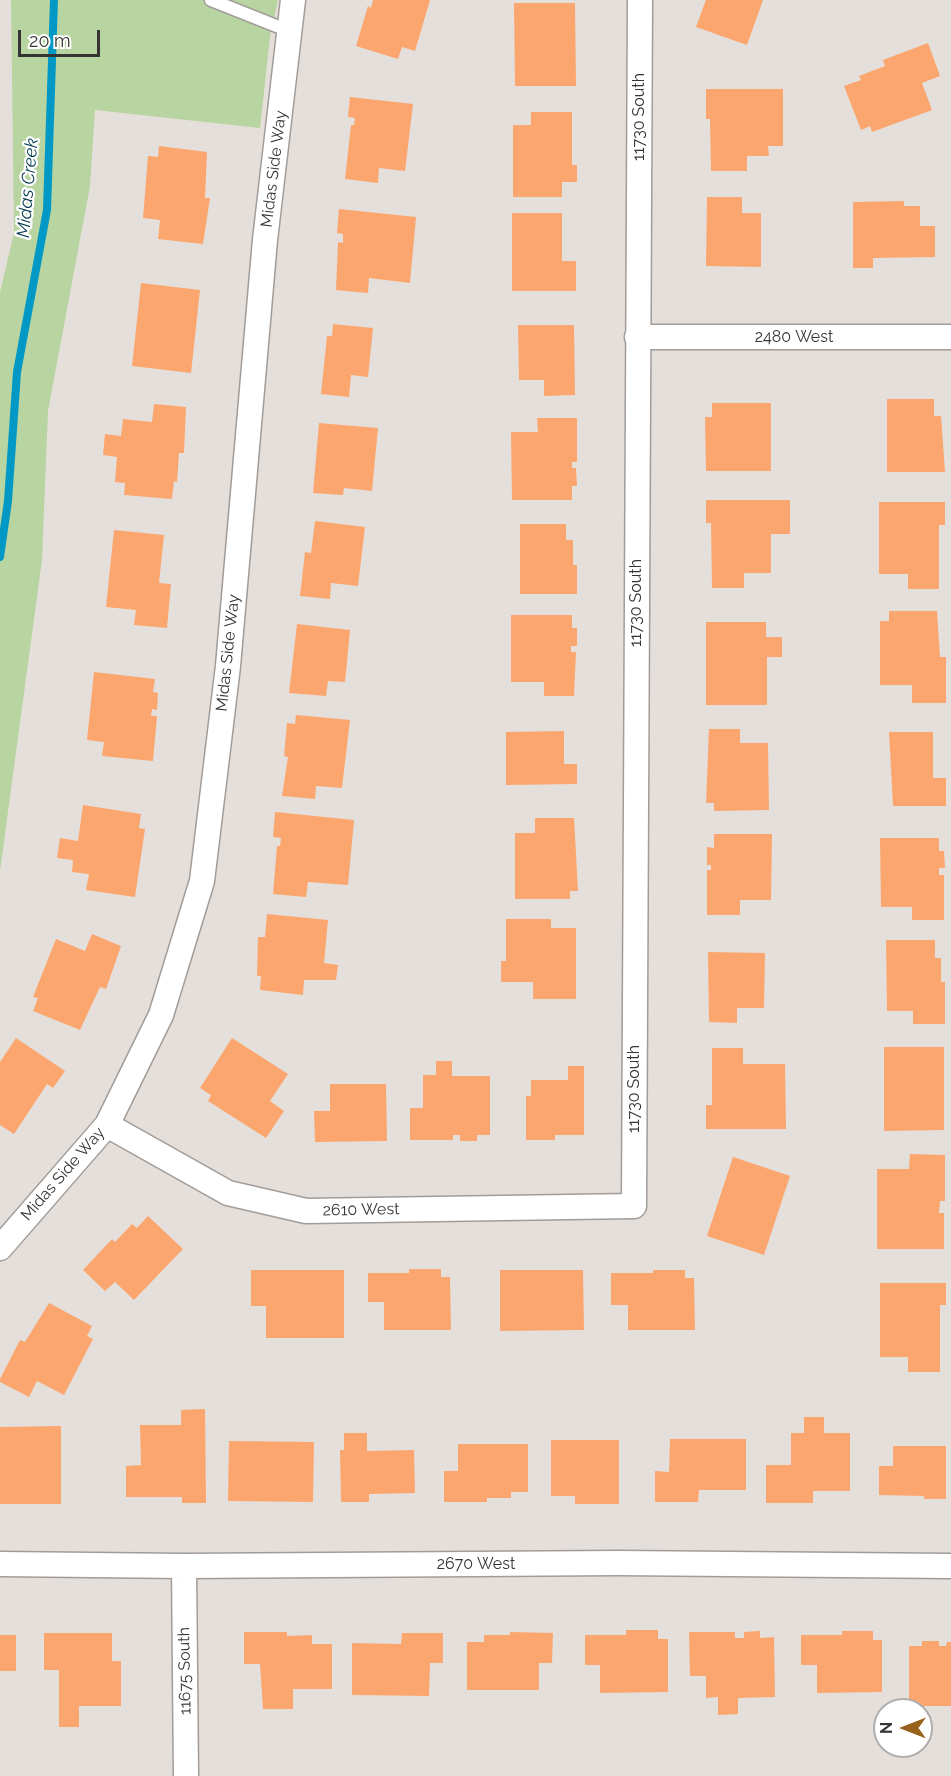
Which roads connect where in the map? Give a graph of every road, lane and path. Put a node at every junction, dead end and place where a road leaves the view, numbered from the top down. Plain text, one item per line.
1 (211, 0) edge
2 (293, 0) edge
3 (640, 0) edge
4 (290, 31) junction
5 (637, 337) junction
6 (951, 337) edge
7 (107, 1125) junction
8 (634, 1206) joint
9 (0, 1248) edge
10 (0, 1564) edge
11 (184, 1566) junction
12 (951, 1566) edge
13 (186, 1776) edge

1 - 4 lane
2 - 4 street, Midas Side Way
3 - 5 street, 11730 South
4 - 7 street, Midas Side Way
5 - 6 street, 2480 West
5 - 8 street, 11730 South
7 - 8 street, 2610 West
7 - 9 street, Midas Side Way
10 - 11 street, 2670 West
11 - 12 street, 2670 West
11 - 13 street, 11675 South

